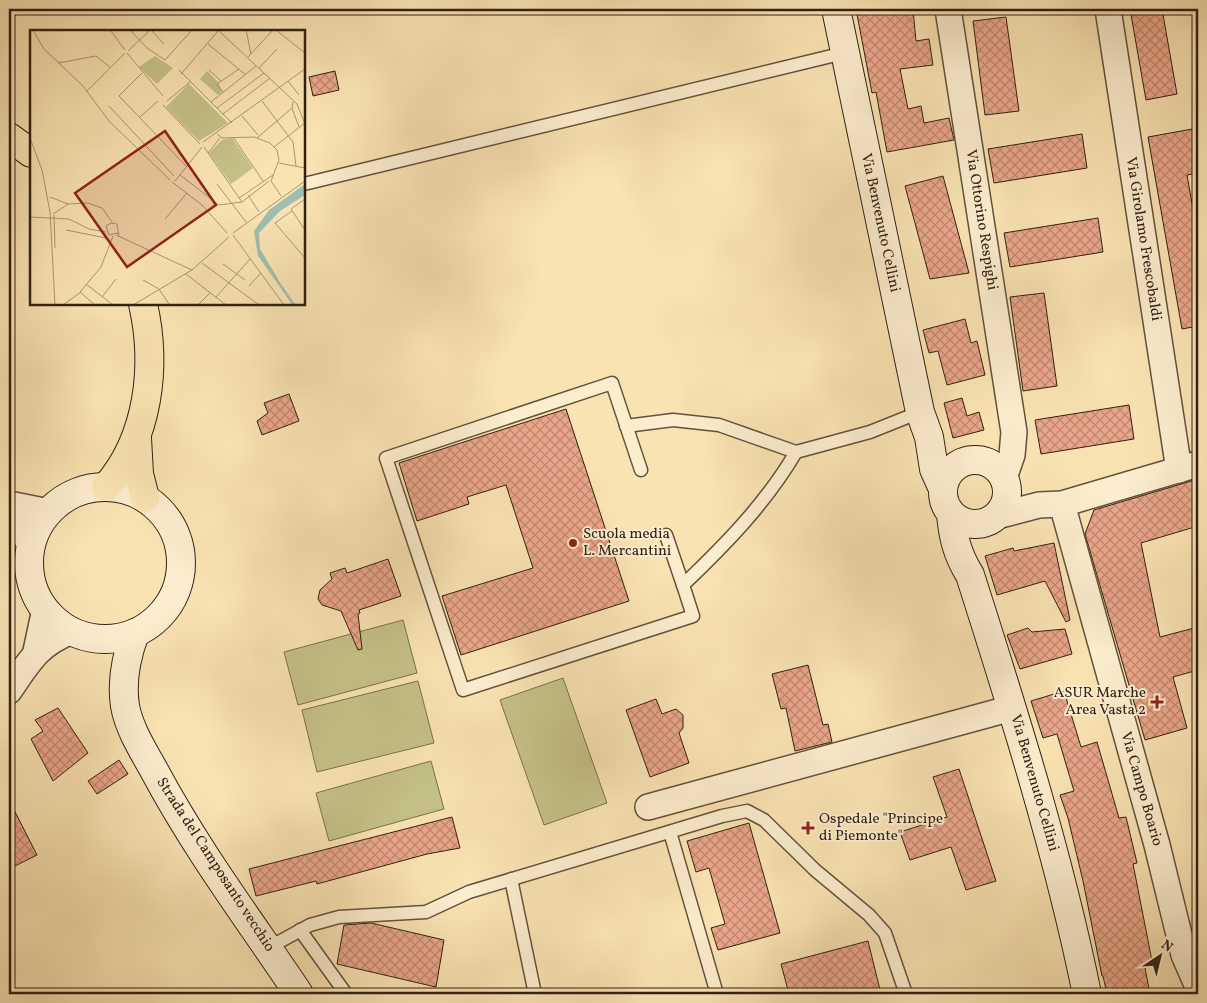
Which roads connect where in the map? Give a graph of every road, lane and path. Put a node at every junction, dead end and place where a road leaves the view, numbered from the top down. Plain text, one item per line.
1 (836, 9) edge
2 (948, 9) edge
3 (1108, 9) edge
4 (844, 53) junction
5 (9, 137) edge
6 (30, 152) edge
7 (305, 184) edge
8 (143, 305) edge
9 (924, 424) junction
10 (626, 426) junction
11 (136, 438) junction
12 (796, 452) junction
13 (956, 466) junction
14 (1189, 467) edge
15 (640, 470) dead end
16 (1002, 478) junction
17 (106, 487) junction
18 (145, 498) junction
19 (947, 501) junction
20 (9, 504) edge
21 (1051, 505) junction
22 (49, 512) junction
23 (9, 514) edge
24 (989, 520) junction
25 (666, 535) dead end
26 (31, 547) junction
27 (970, 575) junction
28 (683, 585) junction
29 (45, 609) junction
30 (72, 631) junction
31 (135, 633) junction
32 (103, 639) junction
33 (36, 651) junction
34 (123, 676) junction
35 (9, 691) edge
36 (1012, 708) junction
37 (648, 806) dead end
38 (670, 832) junction
39 (511, 879) junction
40 (300, 930) junction
41 (268, 948) junction
42 (1198, 987) edge
43 (299, 994) edge
44 (346, 994) edge
45 (536, 994) edge
46 (717, 994) edge
47 (906, 994) edge
48 (1087, 994) edge

1 - 4 street, Via Benvenuto Cellini
2 - 16 street, Via Ottorino Respighi
3 - 14 street, Via Girolamo Frescobaldi
4 - 7 lane
4 - 9 street, Via Benvenuto Cellini
5 - 6 main road
8 - 11 main road
9 - 12 lane
9 - 13 street
9 - 19 street, Via Benvenuto Cellini
10 - 12 lane
10 - 15 lane
10 - 28 lane
11 - 17 main road
11 - 18 main road
12 - 28 lane
13 - 16 street
13 - 19 street
14 - 21 street
16 - 21 street
16 - 24 street
17 - 18 street
17 - 22 street
18 - 31 street
19 - 24 street
19 - 27 street, Via Benvenuto Cellini
20 - 22 street
21 - 24 street
21 - 42 street, Via Campo Boario
22 - 26 street
23 - 26 street
24 - 27 street, Via Benvenuto Cellini
25 - 28 lane
26 - 29 street
27 - 36 street, Via Benvenuto Cellini
29 - 30 street
29 - 33 street
30 - 32 street
30 - 33 street
31 - 32 street
31 - 34 street, Strada del Camposanto vecchio
32 - 34 street, Strada del Camposanto vecchio
33 - 35 street
34 - 41 street, Strada del Camposanto vecchio
36 - 37 street
36 - 48 street, Via Benvenuto Cellini
38 - 39 lane
38 - 46 lane
38 - 47 lane
39 - 40 lane
39 - 45 lane
40 - 41 lane
40 - 44 lane
41 - 43 street, Strada del Camposanto vecchio

